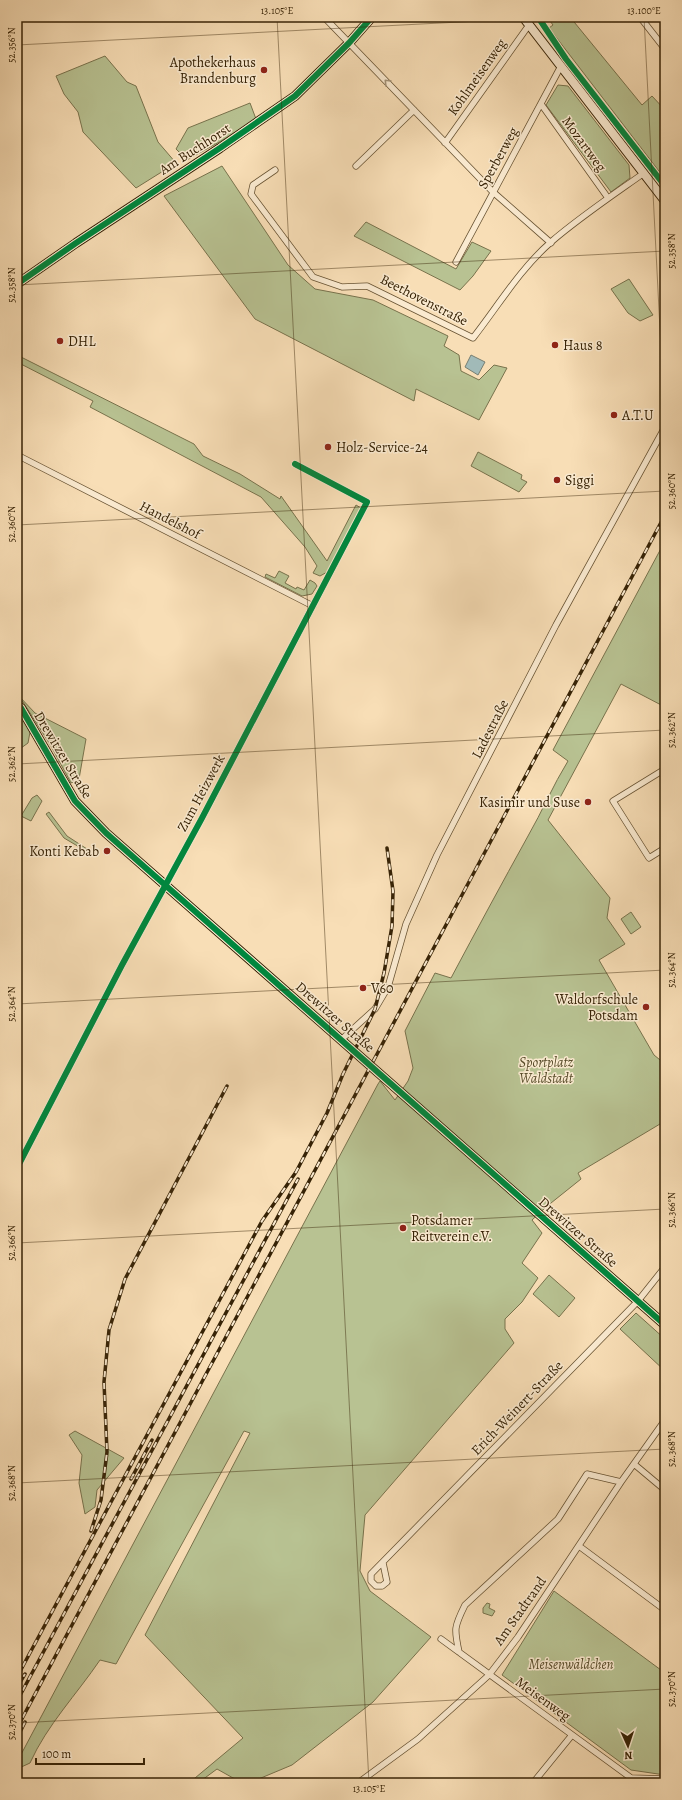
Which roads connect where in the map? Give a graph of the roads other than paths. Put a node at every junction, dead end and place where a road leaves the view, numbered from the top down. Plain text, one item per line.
1 (324, 17) edge
2 (372, 17) edge
3 (523, 17) edge
4 (640, 17) edge
5 (529, 25) junction
6 (350, 43) junction
7 (665, 49) edge
8 (561, 66) junction
9 (541, 104) junction
10 (414, 110) junction
11 (445, 143) junction
12 (356, 166) dead end
13 (275, 170) dead end
14 (644, 173) junction
15 (493, 192) junction
16 (608, 198) junction
17 (665, 201) edge
18 (551, 242) junction
19 (456, 262) dead end
20 (17, 284) edge
21 (665, 426) edge
22 (17, 455) edge
23 (295, 464) dead end
24 (313, 606) junction
25 (17, 705) edge
26 (665, 768) edge
27 (665, 848) edge
28 (165, 885) junction
29 (342, 1040) junction
30 (17, 1168) edge
31 (665, 1267) edge
32 (638, 1301) junction
33 (665, 1325) edge
34 (665, 1420) edge
35 (634, 1464) junction
36 (621, 1482) junction
37 (665, 1490) edge
38 (579, 1546) junction
39 (383, 1563) dead end
40 (665, 1610) edge
41 (441, 1639) dead end
42 (459, 1652) junction
43 (489, 1675) junction
44 (572, 1735) junction
45 (632, 1778) junction
46 (665, 1780) edge
47 (358, 1783) edge
48 (533, 1783) edge
49 (638, 1783) edge

1 - 6 street
2 - 6 street, Am Buchhorst
3 - 5 street
4 - 7 street
5 - 8 street
5 - 11 street, Kohlmeisenweg
10 -> 6 street
6 - 20 street, Am Buchhorst
8 - 9 street, Sperberweg
8 - 14 street
9 - 15 street, Sperberweg
9 - 16 street, Mozartweg
10 - 11 street
10 - 12 street
11 - 15 street
13 - 18 street, Beethovenstraße
14 - 16 street, Beethovenstraße
14 - 17 street
15 - 18 street
15 - 19 street, Sperberweg
16 - 18 street, Beethovenstraße
21 - 29 street, Ladestraße
22 - 24 street, Handelshof
23 - 24 street, Zum Heizwerk
24 - 28 street, Zum Heizwerk
25 - 28 street, Drewitzer Straße
26 - 27 street
28 - 29 street, Drewitzer Straße
28 - 30 street, Zum Heizwerk
29 - 32 street, Drewitzer Straße
31 - 32 street, Erich-Weinert-Straße
32 - 33 street, Drewitzer Straße
32 - 39 street, Erich-Weinert-Straße
34 - 35 street, Am Stadtrand
35 - 36 street, Am Stadtrand
35 - 37 street
36 - 38 street, Am Stadtrand
36 - 42 street
38 - 40 street
38 - 43 street, Am Stadtrand
41 - 42 street, Meisenweg
42 - 43 street, Meisenweg
43 - 44 street, Meisenweg
43 - 47 street, Am Stadtrand
44 - 45 street, Meisenweg
44 - 48 street
45 - 46 street
45 - 49 street, Meisenweg

